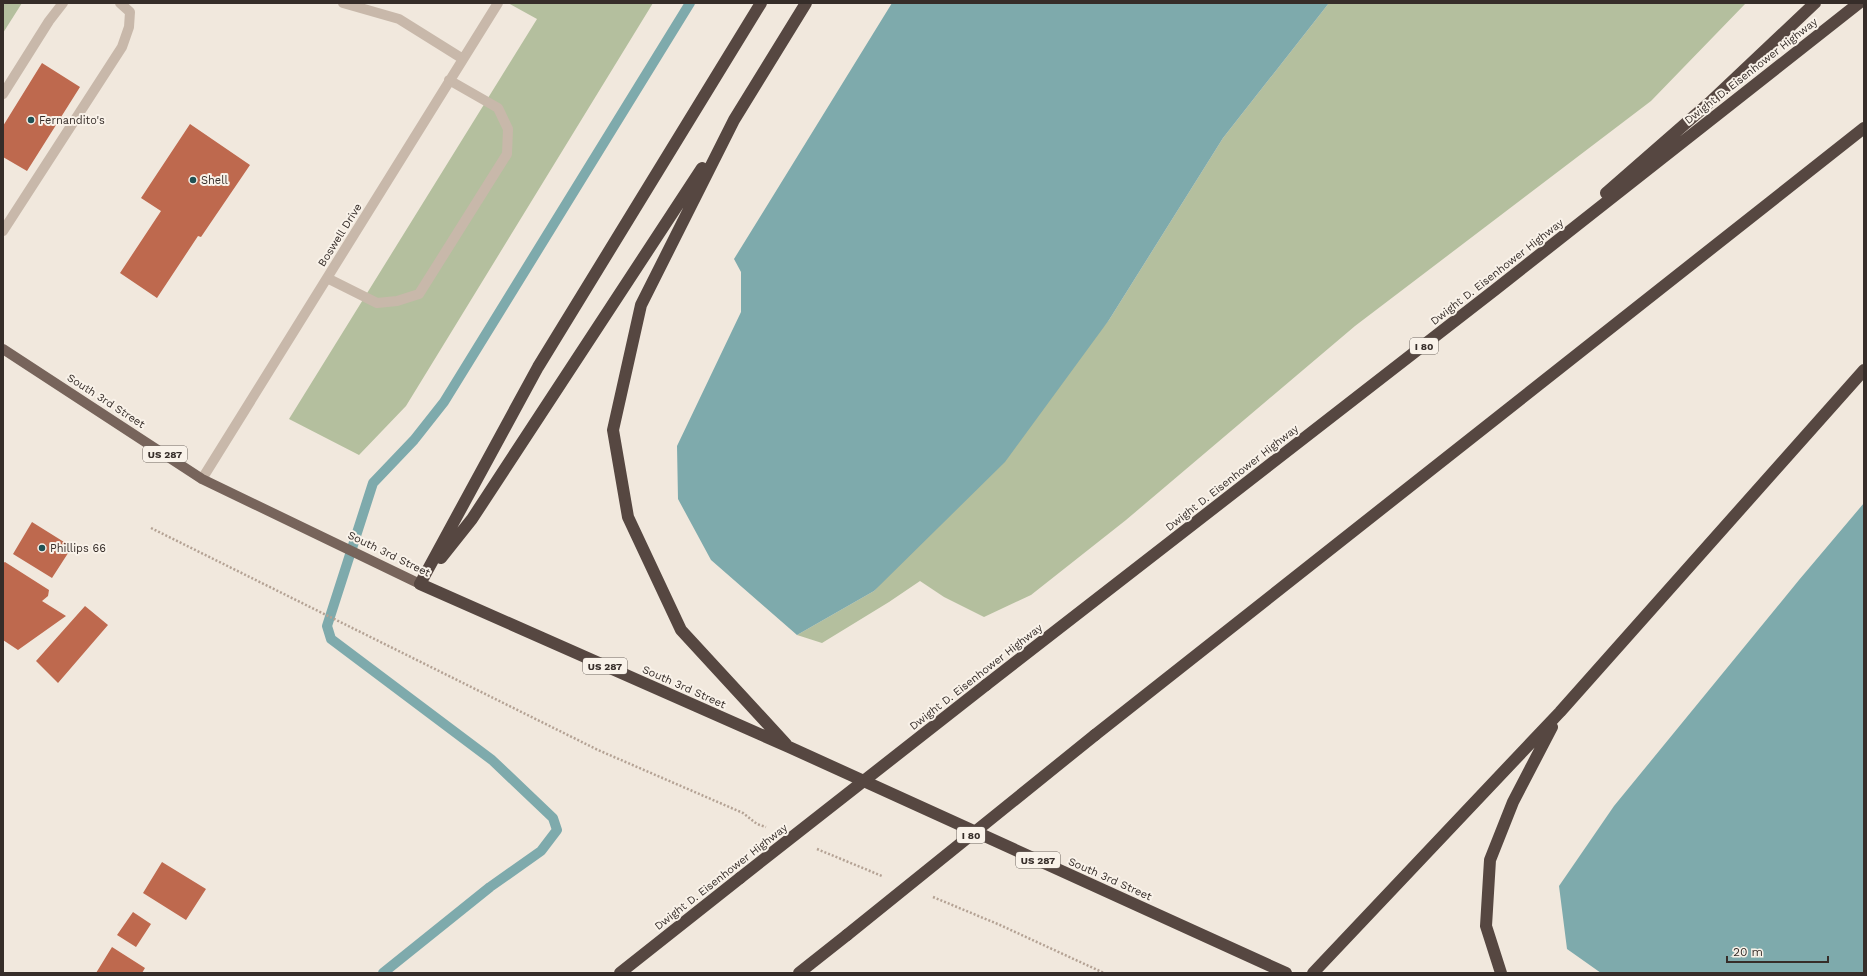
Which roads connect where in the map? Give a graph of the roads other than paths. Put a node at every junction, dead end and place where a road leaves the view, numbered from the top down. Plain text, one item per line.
1 (63, 3) edge
2 (120, 3) edge
3 (343, 3) edge
4 (498, 3) edge
5 (761, 3) edge
6 (806, 3) edge
7 (1815, 3) edge
8 (1859, 3) edge
9 (463, 59) junction
10 (449, 80) junction
11 (3, 94) edge
12 (734, 120) junction
13 (1864, 128) edge
14 (3, 231) edge
15 (327, 278) junction
16 (1496, 289) junction
17 (3, 349) edge
18 (1864, 370) edge
19 (202, 479) junction
20 (420, 584) junction
21 (1560, 712) junction
22 (789, 748) junction
23 (620, 973) edge
24 (799, 973) edge
25 (1286, 973) edge
26 (1313, 973) edge
27 (1501, 973) edge

1 - 11 street
2 - 14 street
3 - 9 street
4 - 9 street, Boswell Drive
5 - 20 highway
6 - 12 highway
7 - 16 highway
8 - 16 highway, Dwight D. Eisenhower Highway / I 80
9 - 10 street, Boswell Drive
10 - 15 street, Boswell Drive
10 - 15 street
12 - 20 highway
12 - 22 highway
13 - 24 highway, I 80, bridge
15 - 19 street, Boswell Drive
16 - 23 highway, Dwight D. Eisenhower Highway / I 80, bridge
17 - 19 main road, South 3rd Street / US 287
18 - 21 highway
19 - 20 main road, South 3rd Street / US 287
20 - 22 highway, South 3rd Street / US 287
21 - 26 highway
21 - 27 highway
22 - 25 highway, South 3rd Street / US 287

